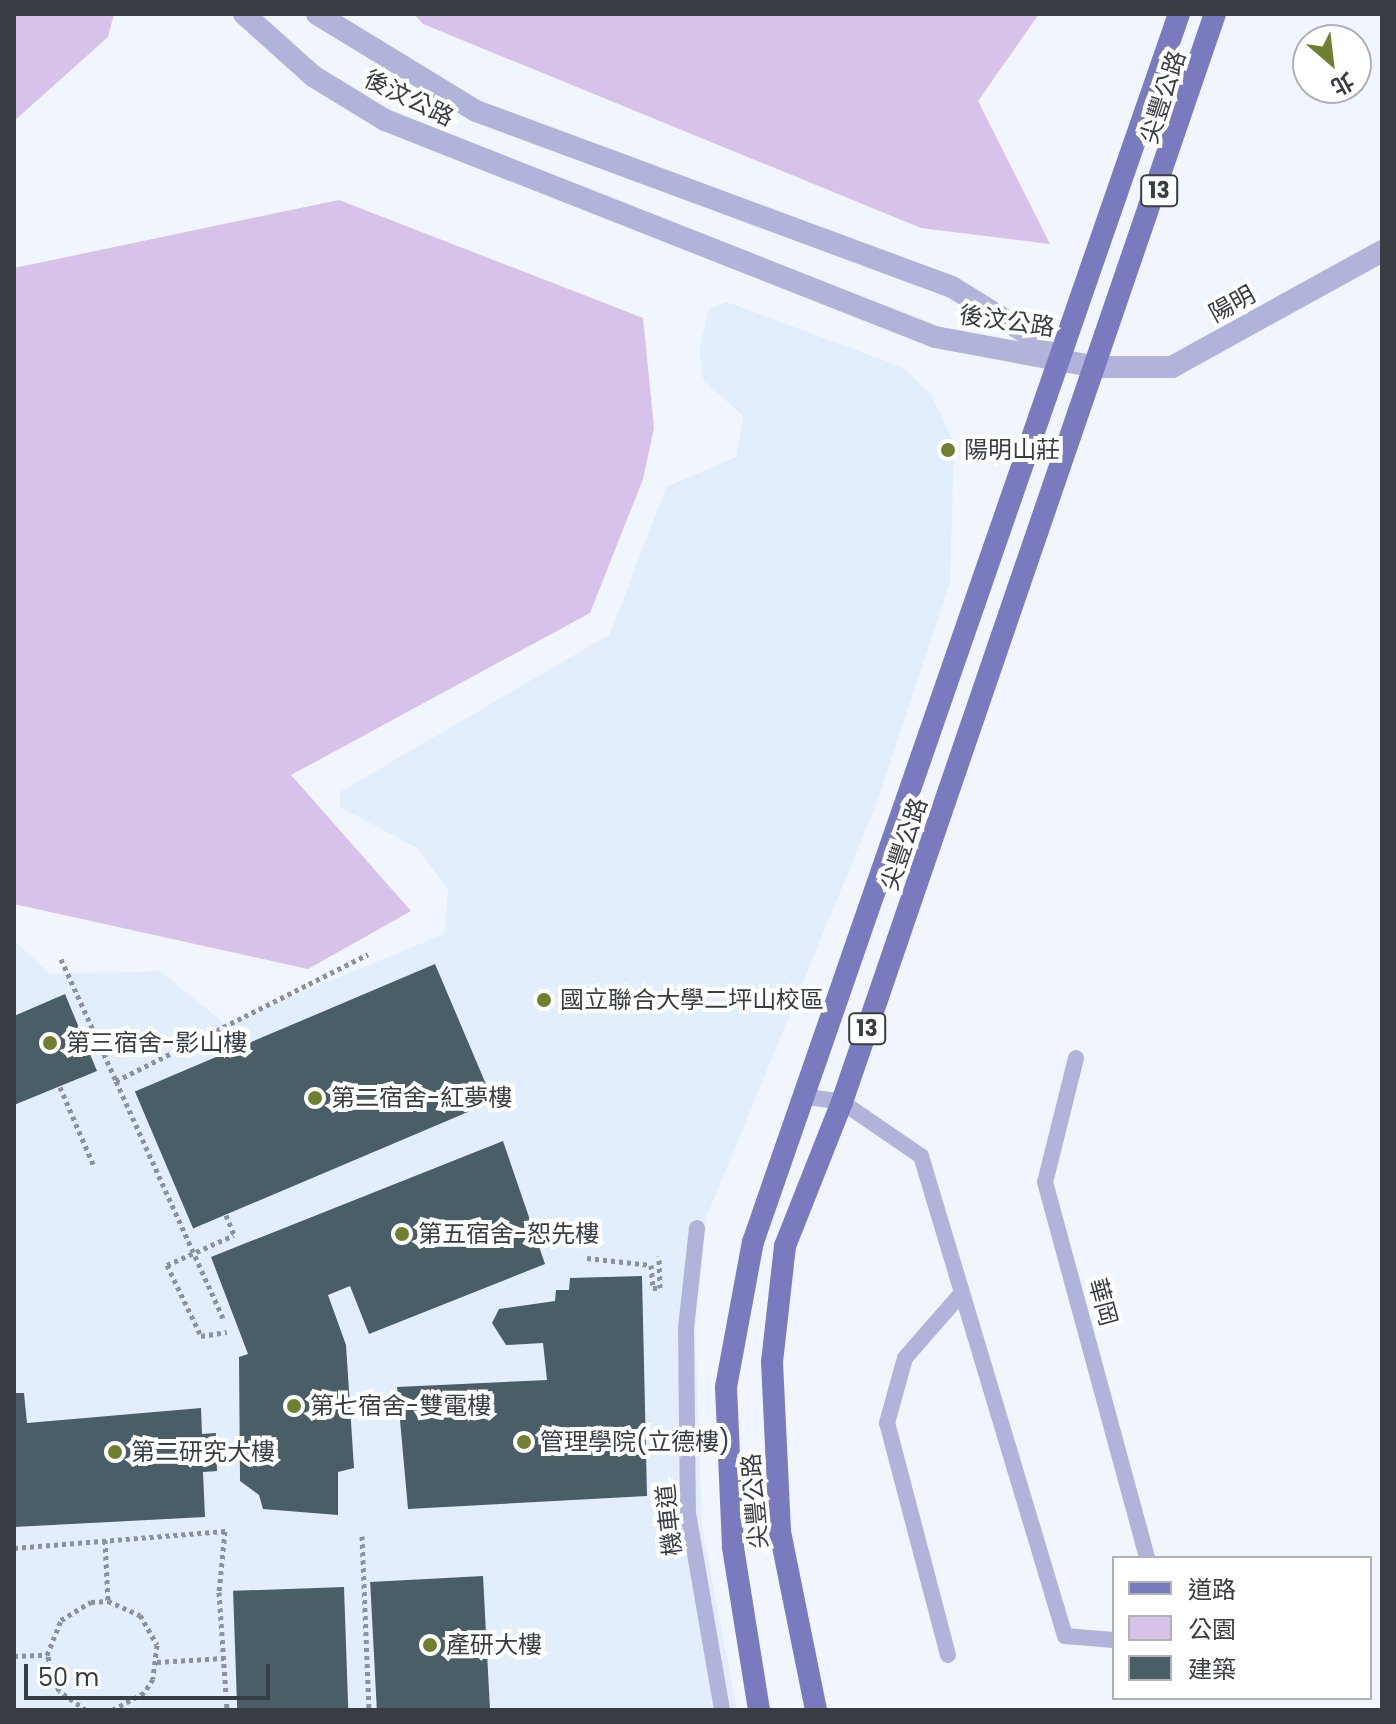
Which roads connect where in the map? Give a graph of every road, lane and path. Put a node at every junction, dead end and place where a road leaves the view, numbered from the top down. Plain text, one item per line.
1 (244, 14) edge
2 (317, 14) edge
3 (1179, 14) edge
4 (1215, 14) edge
5 (1382, 251) edge
6 (1063, 356) junction
7 (1097, 367) junction
8 (368, 954) dead end
9 (61, 959) dead end
10 (1076, 1058) dead end
11 (116, 1081) junction
12 (60, 1087) dead end
13 (808, 1097) junction
14 (842, 1102) junction
15 (93, 1164) dead end
16 (226, 1215) dead end
17 (697, 1228) dead end
18 (659, 1256) dead end
19 (587, 1258) dead end
20 (960, 1295) junction
21 (223, 1318) dead end
22 (227, 1332) dead end
23 (362, 1536) dead end
24 (105, 1540) junction
25 (14, 1548) edge
26 (1146, 1556) edge
27 (108, 1601) junction
28 (1112, 1640) edge
29 (47, 1655) junction
30 (948, 1655) dead end
31 (14, 1656) edge
32 (224, 1658) junction
33 (157, 1662) junction
34 (86, 1710) edge
35 (112, 1710) edge
36 (227, 1710) edge
37 (369, 1710) edge
38 (722, 1710) edge
39 (759, 1710) edge
40 (816, 1710) edge

1 - 6 street, 後汶公路
2 - 6 street, 後汶公路
3 - 6 main road, 尖豐公路 / 13
4 - 7 main road, 尖豐公路 / 13
5 - 7 street, 陽明
6 - 7 street, 陽明
6 - 13 main road, 尖豐公路 / 13
7 - 14 main road, 尖豐公路 / 13
8 - 11 path
9 - 11 path
10 - 26 lane, 華岡
11 - 21 path
12 - 15 path
13 - 14 lane
13 - 39 main road, 尖豐公路 / 13
14 - 20 lane
14 - 40 main road, 尖豐公路 / 13
16 - 22 path, bridge
17 - 38 lane, 機車道
18 - 19 path
20 - 28 lane
20 - 30 lane
23 - 37 path
24 - 25 path
24 - 27 path
24 - 32 path
27 - 29 path
27 - 33 path
29 - 31 path
29 - 34 path
32 - 33 path
32 - 36 path
33 - 35 path

